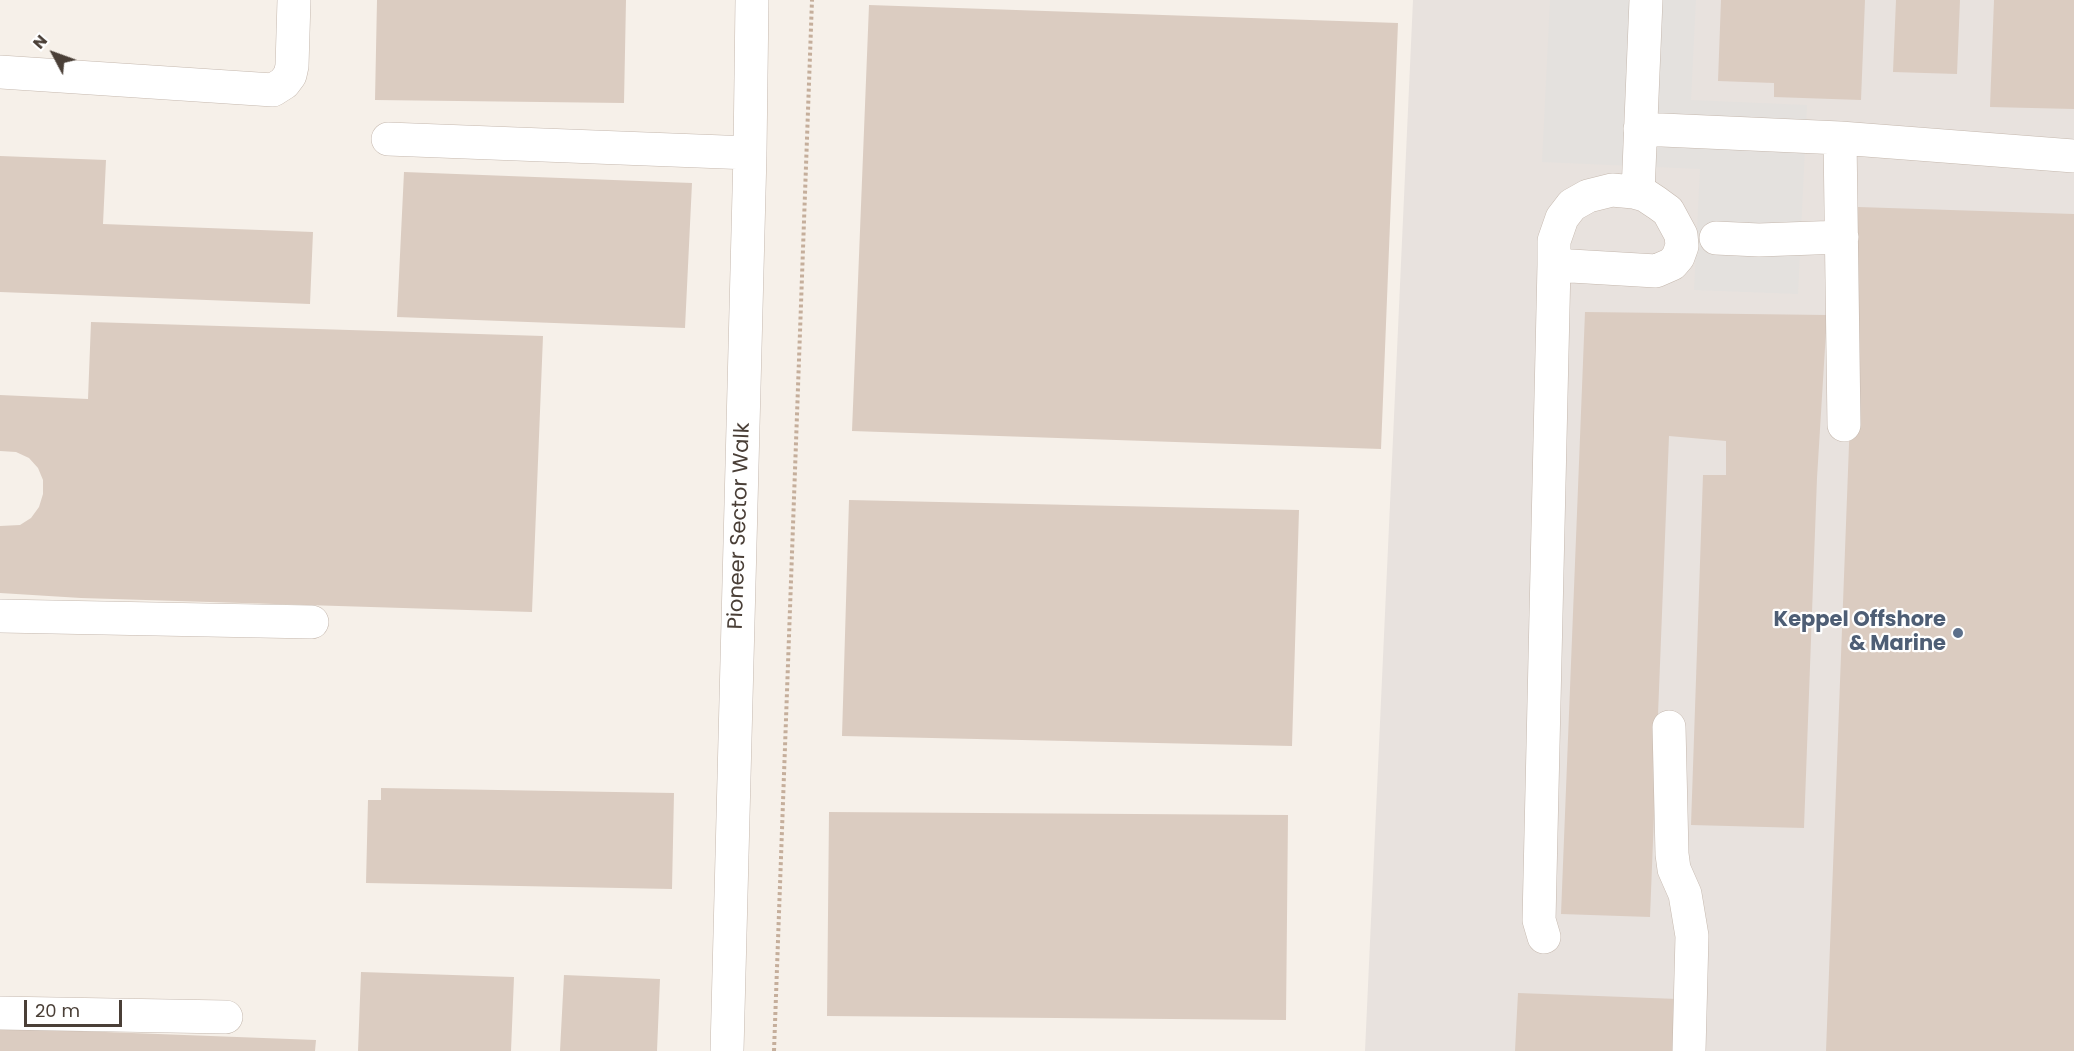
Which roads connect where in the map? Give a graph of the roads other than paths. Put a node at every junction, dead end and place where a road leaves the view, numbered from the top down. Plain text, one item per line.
1 (294, 0) edge
2 (752, 0) edge
3 (1646, 0) edge
4 (0, 72) edge
5 (1640, 129) junction
6 (1840, 138) junction
7 (388, 139) dead end
8 (750, 153) junction
9 (2074, 156) edge
10 (1638, 193) junction
11 (1842, 237) junction
12 (1716, 238) dead end
13 (1554, 265) junction
14 (1844, 425) dead end
15 (0, 616) edge
16 (312, 622) dead end
17 (1669, 727) dead end
18 (1544, 937) dead end
19 (0, 1013) edge
20 (226, 1017) dead end
21 (727, 1051) edge
22 (1689, 1051) edge

1 - 4 street
2 - 8 street, Pioneer Sector Walk
3 - 5 street
5 - 6 street
5 - 10 street
6 - 9 street
6 - 11 street
7 - 8 street
8 - 21 street, Pioneer Sector Walk
10 - 13 street
10 - 13 street
11 - 12 street
11 - 14 street
13 - 18 street
15 - 16 street
17 - 22 street
19 - 20 street

